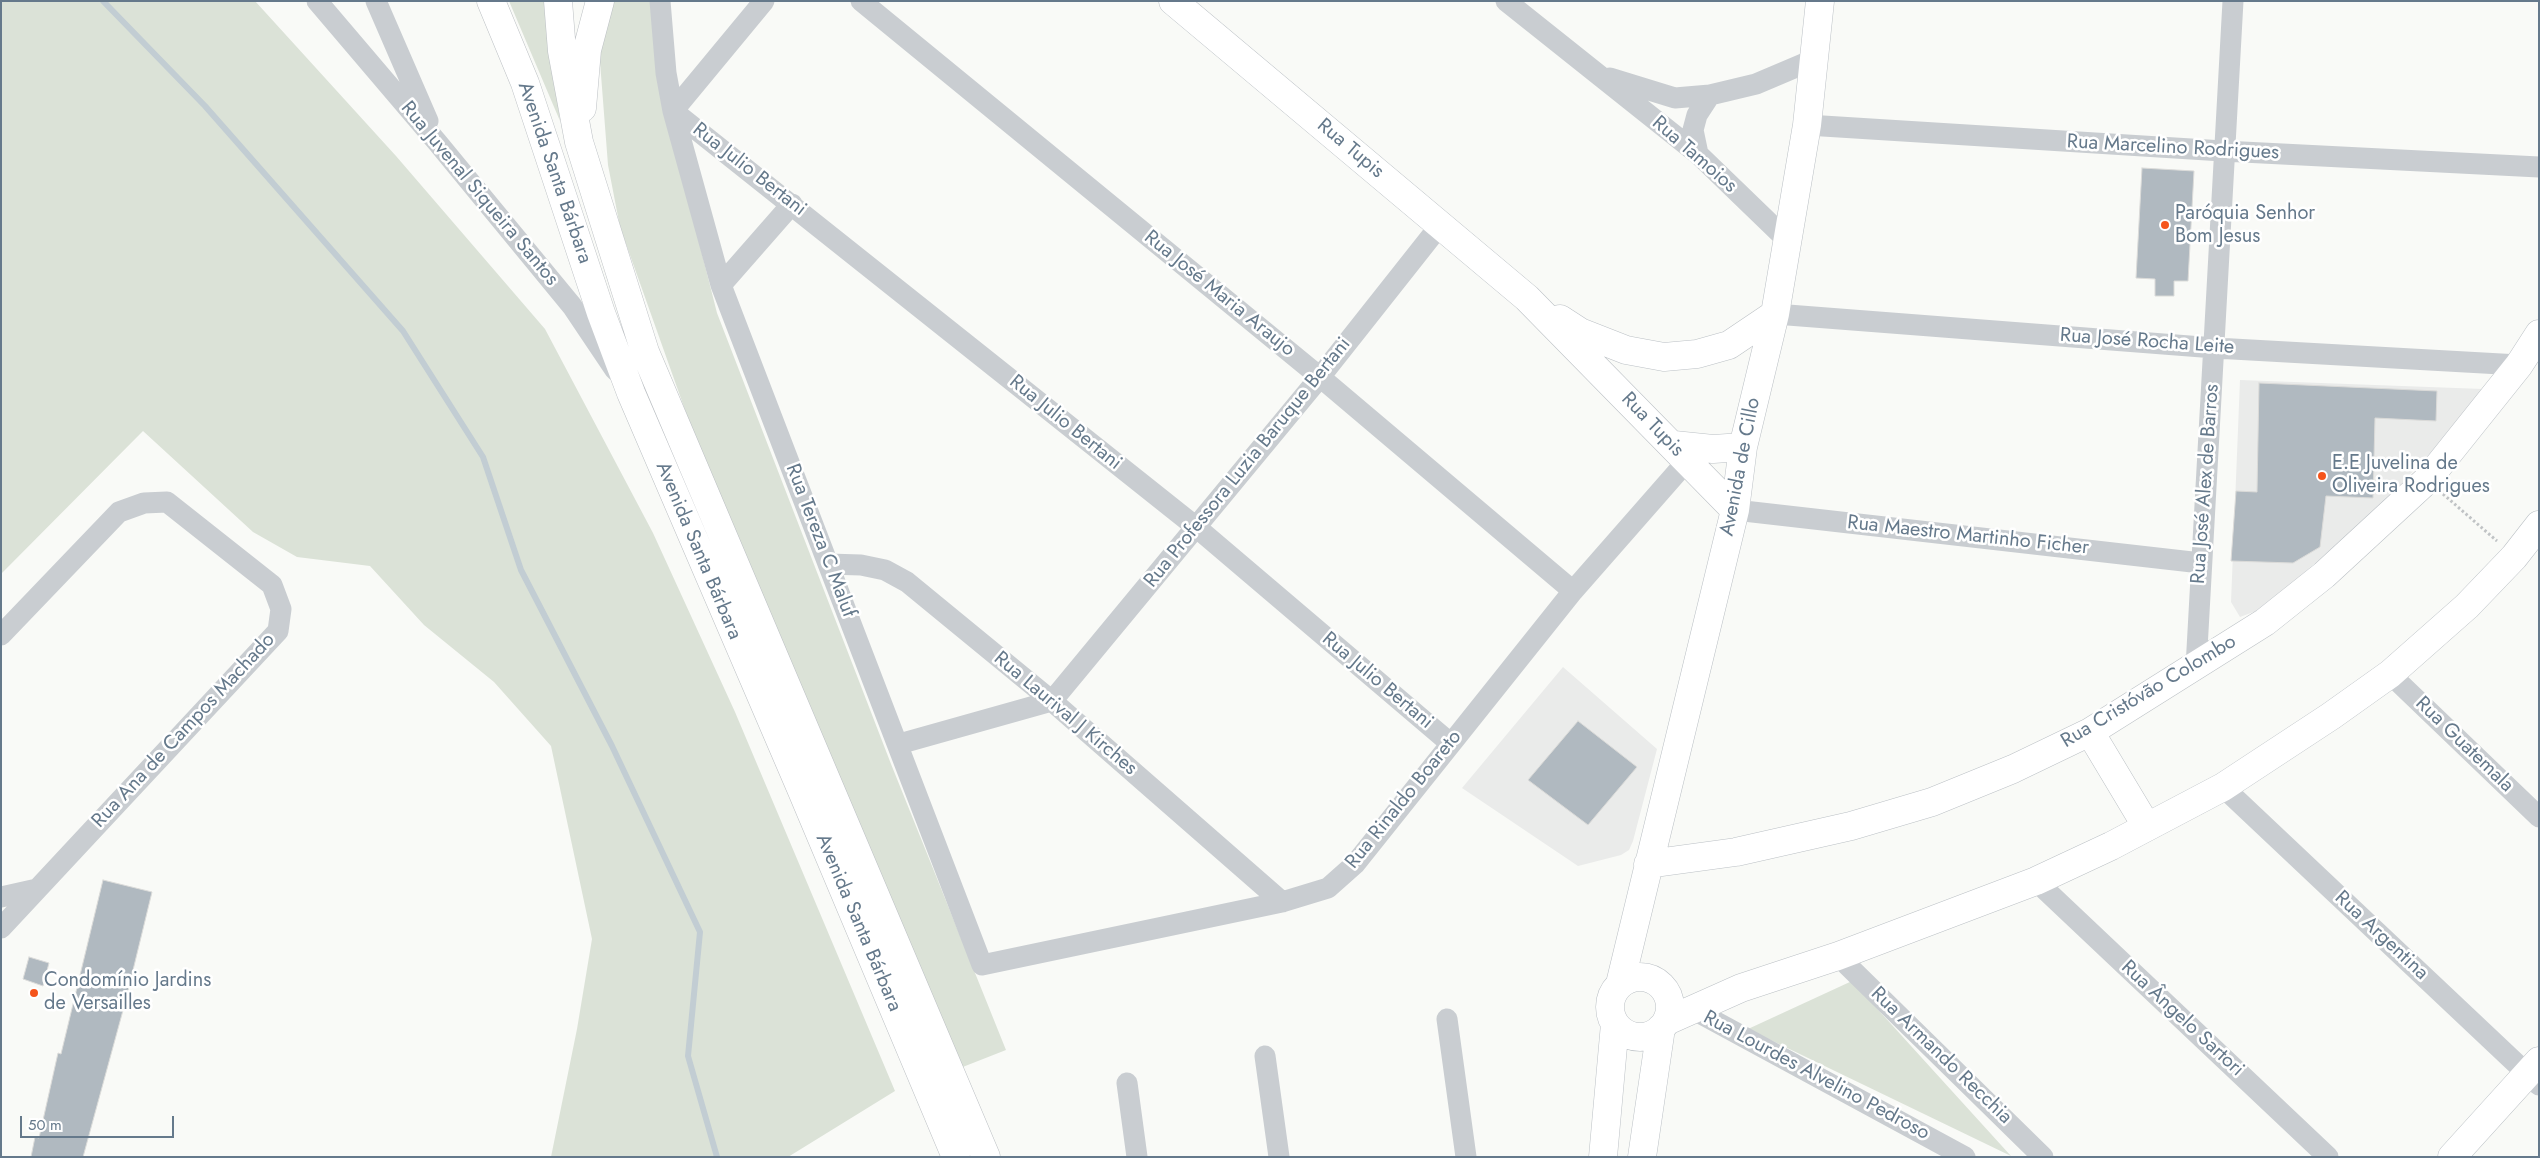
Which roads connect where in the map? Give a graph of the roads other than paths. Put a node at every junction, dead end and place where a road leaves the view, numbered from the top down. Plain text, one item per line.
1 (317, 1) edge
2 (376, 1) edge
3 (491, 1) edge
4 (558, 1) edge
5 (600, 1) edge
6 (660, 1) edge
7 (764, 1) edge
8 (860, 1) edge
9 (1173, 1) edge
10 (1506, 1) edge
11 (1820, 1) edge
12 (2233, 1) edge
13 (1815, 59) junction
14 (1598, 74) junction
15 (1710, 95) junction
16 (673, 111) junction
17 (1807, 124) junction
18 (437, 142) junction
19 (578, 142) junction
20 (2224, 151) junction
21 (1698, 154) junction
22 (2539, 167) edge
23 (792, 204) junction
24 (1441, 224) junction
25 (1787, 240) junction
26 (721, 285) junction
27 (1527, 298) junction
28 (1775, 314) junction
29 (2539, 334) edge
30 (2215, 348) junction
31 (1626, 350) junction
32 (2519, 365) junction
33 (1599, 371) junction
34 (1320, 377) junction
35 (631, 393) junction
36 (1743, 447) junction
37 (1680, 453) junction
38 (1735, 510) junction
39 (1196, 527) junction
40 (2530, 543) edge
41 (2201, 563) junction
42 (828, 564) junction
43 (1574, 592) junction
44 (1, 635) edge
45 (2196, 667) junction
46 (2390, 674) junction
47 (1052, 701) junction
48 (2090, 732) junction
49 (899, 744) junction
50 (1450, 744) junction
51 (2223, 787) junction
52 (2126, 792) junction
53 (2539, 817) edge
54 (2147, 827) junction
55 (2110, 846) junction
56 (1648, 864) junction
57 (2036, 881) junction
58 (37, 889) junction
59 (1, 897) edge
60 (1282, 902) junction
61 (1633, 927) junction
62 (1, 928) edge
63 (1838, 956) junction
64 (982, 965) joint
65 (1620, 984) junction
66 (1662, 987) junction
67 (1742, 988) junction
68 (1694, 1010) junction
69 (1447, 1018) dead end
70 (1615, 1024) junction
71 (1664, 1024) junction
72 (1264, 1056) dead end
73 (2535, 1073) edge
74 (1127, 1084) dead end
75 (956, 1157) edge
76 (986, 1157) edge
77 (1137, 1157) edge
78 (1279, 1157) edge
79 (1466, 1157) edge
80 (1603, 1157) edge
81 (1642, 1157) edge
82 (1965, 1157) edge
83 (2043, 1157) edge
84 (2328, 1157) edge
85 (2452, 1157) edge

1 - 18 street, Rua Juvenal Siqueira Santos
2 - 18 street
3 - 35 main road, Avenida Santa Bárbara
4 - 19 main road, Avenida Santa Bárbara
5 - 19 main road
6 - 16 street, Rua Tereza C Maluf
7 - 16 street
8 - 34 street, Rua José Maria Araujo
9 - 24 main road, Rua Tupis
10 - 14 street, Rua Tamoios
11 - 13 main road, Avenida de Cillo
12 - 20 street, Rua José Alex de Barros
13 - 15 street, Rua Tamoios
13 - 17 main road, Avenida de Cillo
14 - 15 street, Rua Tamoios
14 - 21 street, Rua Tamoios
15 - 21 street
16 - 23 street, Rua Julio Bertani
16 - 26 street, Rua Tereza C Maluf
17 - 20 street, Rua Marcelino Rodrigues
17 - 25 main road, Avenida de Cillo
18 - 35 street, Rua Juvenal Siqueira Santos
19 - 76 main road, Avenida Santa Bárbara
20 - 22 street, Rua Marcelino Rodrigues
20 - 30 street, Rua José Alex de Barros
21 - 25 street, Rua Tamoios
23 - 26 street
23 - 39 street, Rua Julio Bertani
24 - 27 main road, Rua Tupis
24 - 34 street, Rua Professora Luzia Baruque Bertani
25 - 28 main road, Avenida de Cillo
26 - 42 street, Rua Tereza C Maluf
27 - 31 main road, Rua Tupis
27 - 33 main road, Rua Tupis
28 - 30 street, Rua José Rocha Leite
28 - 31 main road, Rua Tupis
28 - 36 main road, Avenida de Cillo
29 - 32 main road, Rua Cristóvão Colombo
30 - 32 street, Rua José Rocha Leite
30 - 41 street, Rua José Alex de Barros
31 - 33 main road
32 - 45 main road, Rua Cristóvão Colombo
33 - 37 main road, Rua Tupis
34 - 39 street, Rua Professora Luzia Baruque Bertani
34 - 43 street, Rua José Maria Araujo
35 - 75 main road, Avenida Santa Bárbara
36 - 37 main road
36 - 38 main road, Avenida de Cillo
37 - 38 main road, Rua Tupis
37 - 43 street, Rua Rinaldo Boareto
38 - 41 street, Rua Maestro Martinho Ficher
38 - 56 main road, Avenida de Cillo
39 - 47 street, Rua Professora Luzia Baruque Bertani
39 - 50 street, Rua Julio Bertani
40 - 46 main road
41 - 45 street, Rua José Alex de Barros
42 - 47 street, Rua Laurival J Kirches
42 - 49 street, Rua Tereza C Maluf
43 - 50 street, Rua Rinaldo Boareto
44 - 58 street, Rua Ana de Campos Machado
45 - 48 main road, Rua Cristóvão Colombo
46 - 51 main road
46 - 53 street, Rua Guatemala
47 - 49 street
47 - 60 street, Rua Laurival J Kirches
48 - 52 main road
48 - 56 main road, Rua Cristóvão Colombo
49 - 64 street, Rua Tereza C Maluf
50 - 60 street, Rua Rinaldo Boareto
51 - 54 main road
51 - 73 street, Rua Argentina
52 - 54 main road
52 - 55 main road
54 - 55 main road
55 - 57 main road
56 - 61 main road, Avenida de Cillo
57 - 63 main road
57 - 84 street, Rua Ângelo Sartori
58 - 59 street
58 - 62 street, Rua Ana de Campos Machado
60 - 64 street, Rua Rinaldo Boareto
61 - 65 main road, Avenida de Cillo
61 - 66 main road
63 - 67 main road
63 - 83 street, Rua Armando Recchia
65 - 66 main road
65 - 70 main road
66 - 67 main road
66 - 71 main road
67 - 68 main road
68 - 71 main road
68 - 82 street, Rua Lourdes Alvelino Pedroso
69 - 79 street
70 - 71 main road
70 - 80 main road
71 - 81 main road
72 - 78 street
73 - 85 main road
74 - 77 street

